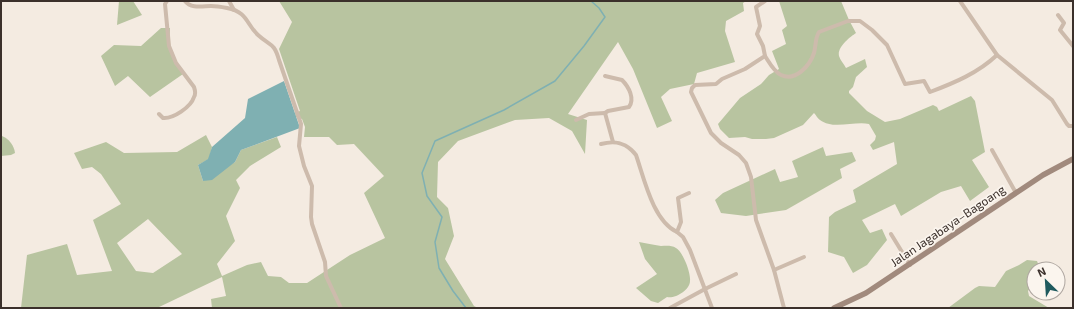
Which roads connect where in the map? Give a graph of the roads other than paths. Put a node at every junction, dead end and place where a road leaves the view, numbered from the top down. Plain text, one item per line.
1 (167, 1) edge
2 (185, 1) edge
3 (230, 1) edge
4 (765, 1) edge
5 (960, 1) edge
6 (235, 11) junction
7 (1058, 15) dead end
8 (1073, 46) edge
9 (997, 55) junction
10 (765, 56) junction
11 (605, 76) dead end
12 (605, 113) junction
13 (160, 114) dead end
14 (576, 120) dead end
15 (1073, 126) edge
16 (613, 142) junction
17 (601, 144) dead end
18 (992, 150) dead end
19 (1073, 159) edge
20 (689, 193) dead end
21 (1016, 193) junction
22 (676, 232) junction
23 (890, 234) dead end
24 (804, 257) dead end
25 (910, 265) junction
26 (774, 270) junction
27 (736, 274) dead end
28 (705, 289) junction
29 (341, 308) edge
30 (670, 308) edge
31 (712, 308) edge
32 (784, 308) edge
33 (834, 308) edge

1 - 13 street
2 - 6 street
3 - 6 street
4 - 10 street
5 - 9 street
6 - 29 street
7 - 8 street
9 - 10 street
9 - 15 street
10 - 26 street
11 - 12 street
12 - 14 street
12 - 16 street
16 - 17 street
16 - 22 street
18 - 21 street
19 - 21 street, Jalan Jagabaya–Bagoang
20 - 22 street
21 - 25 street, Jalan Jagabaya–Bagoang
22 - 28 street
23 - 25 street
24 - 26 street
25 - 33 street, Jalan Jagabaya–Bagoang
26 - 32 street
27 - 28 street
28 - 30 street
28 - 31 street

